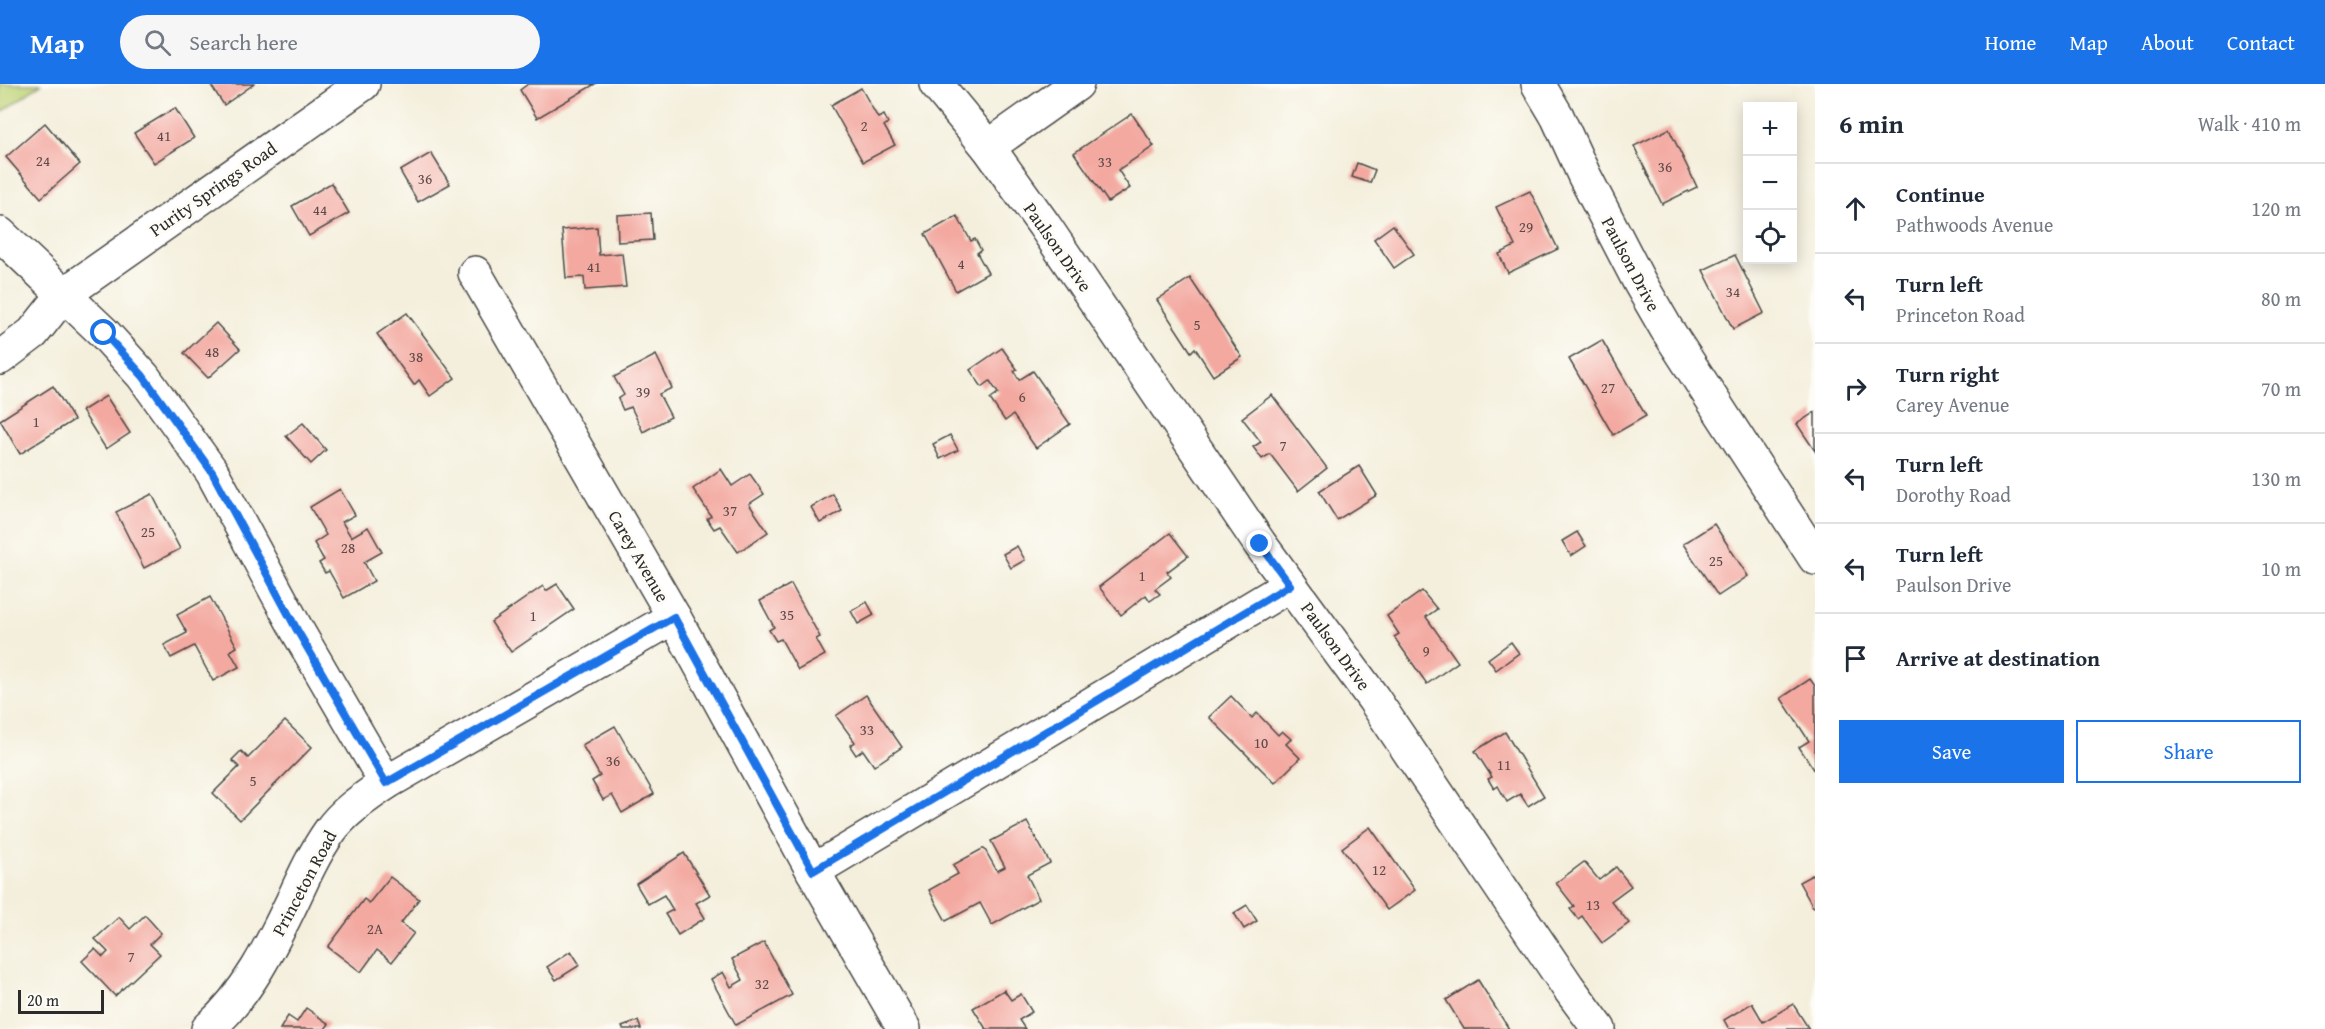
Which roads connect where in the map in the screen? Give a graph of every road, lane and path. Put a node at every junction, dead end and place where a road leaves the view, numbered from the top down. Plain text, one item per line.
1 (363, 84) edge
2 (936, 84) edge
3 (1077, 84) edge
4 (1538, 84) edge
5 (988, 147) junction
6 (0, 234) edge
7 (475, 273) dead end
8 (63, 295) junction
9 (0, 358) edge
10 (1815, 558) edge
11 (1290, 585) junction
12 (674, 617) junction
13 (386, 783) junction
14 (813, 871) junction
15 (208, 1029) edge
16 (904, 1029) edge
17 (1599, 1029) edge

1 - 8 street, Purity Springs Road
2 - 5 street, Paulson Drive
3 - 5 street
4 - 10 street, Paulson Drive
5 - 11 street, Paulson Drive
6 - 8 street
7 - 12 street, Carey Avenue
8 - 9 street, Purity Springs Road
8 - 13 street
11 - 14 street
11 - 17 street, Paulson Drive
12 - 13 street, Princeton Road
12 - 14 street, Carey Avenue
13 - 15 street, Princeton Road
14 - 16 street, Carey Avenue

